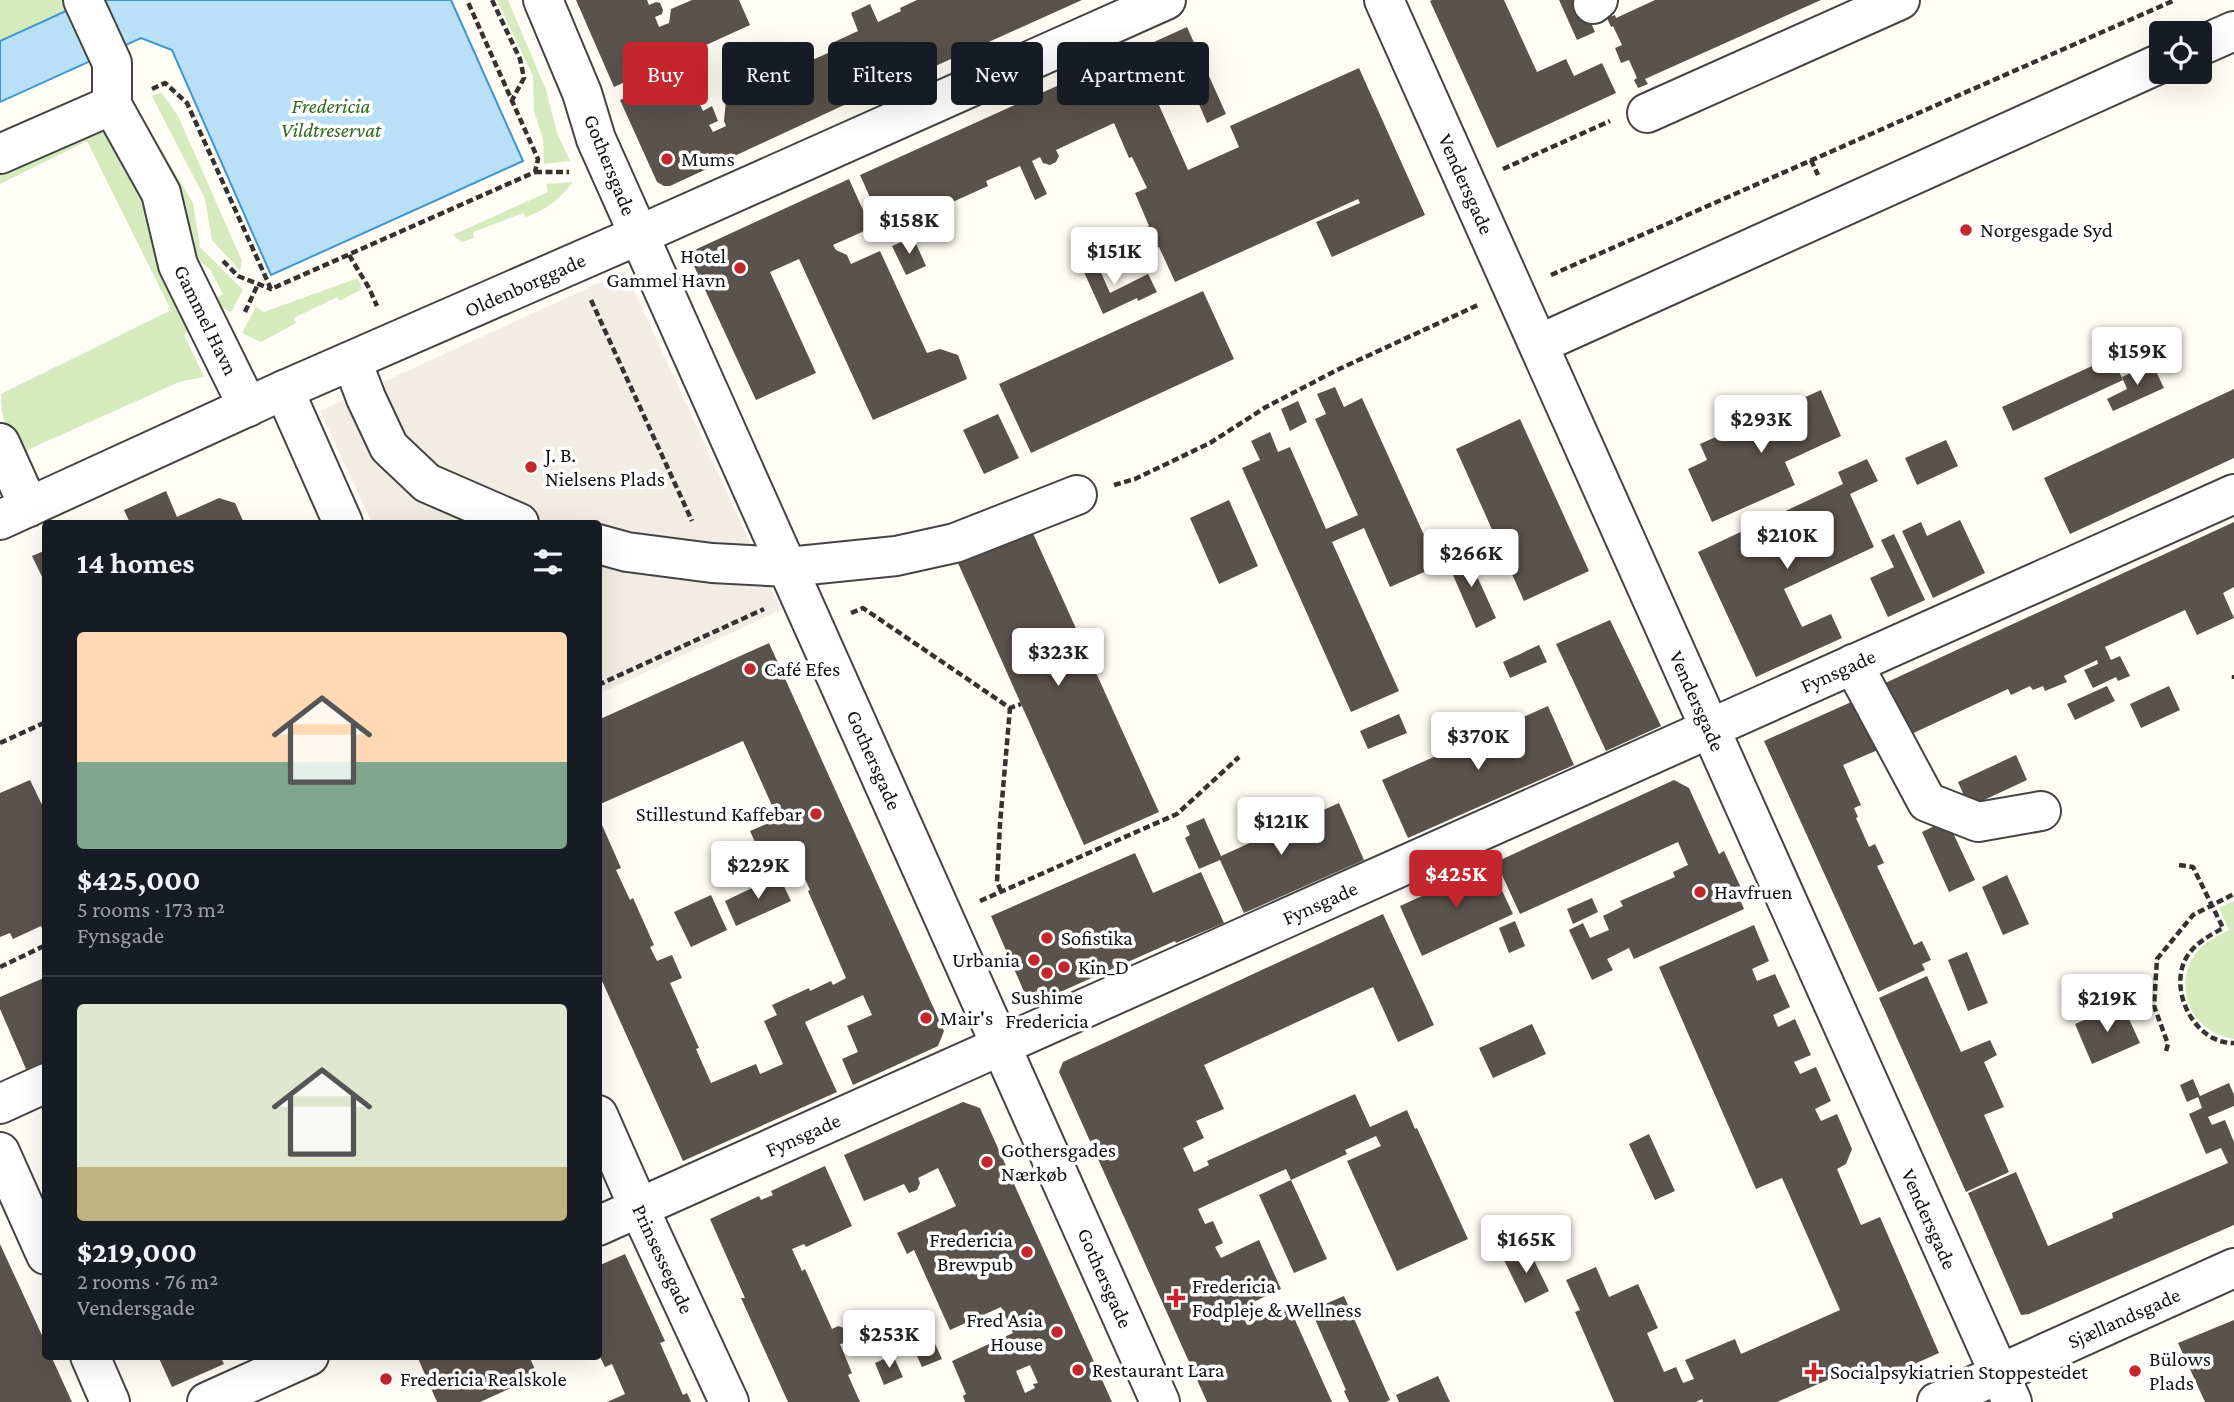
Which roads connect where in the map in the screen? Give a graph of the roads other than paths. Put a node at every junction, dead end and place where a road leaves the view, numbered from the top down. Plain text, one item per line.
1 (83, 0) edge
2 (543, 0) edge
3 (1166, 0) edge
4 (1384, 0) edge
5 (1900, 0) edge
6 (2234, 31) edge
7 (2212, 41) edge
8 (2149, 68) edge
9 (112, 105) junction
10 (1630, 116) road end
11 (0, 154) edge
12 (639, 235) junction
13 (1539, 345) junction
14 (352, 361) junction
15 (284, 390) junction
16 (248, 407) junction
17 (0, 443) edge
18 (2234, 494) edge
19 (1077, 495) road end
20 (15, 513) edge
21 (342, 520) edge
22 (512, 520) edge
23 (602, 545) edge
24 (794, 580) junction
25 (1853, 664) junction
26 (1709, 729) junction
27 (2041, 811) dead end
28 (1001, 1046) junction
29 (42, 1085) edge
30 (0, 1104) edge
31 (602, 1124) edge
32 (0, 1152) edge
33 (639, 1208) junction
34 (602, 1224) edge
35 (42, 1246) edge
36 (2234, 1268) edge
37 (92, 1360) edge
38 (300, 1360) edge
39 (2006, 1388) edge
40 (110, 1402) edge
41 (207, 1402) edge
42 (729, 1402) edge
43 (1160, 1402) edge
44 (1937, 1402) edge

1 - 9 street, Gammel Havn
2 - 12 street, Gothersgade
3 - 12 street, Oldenborggade
4 - 13 street, Vendersgade
5 - 10 street
6 - 7 street
8 - 13 street
9 - 11 street
9 - 16 street, Gammel Havn
12 - 14 street, Oldenborggade
12 - 24 street, Gothersgade
13 - 26 street, Vendersgade
14 - 15 street, Oldenborggade
14 - 22 street
15 - 16 street, Oldenborggade
15 - 21 street
16 - 20 street, Oldenborggade
17 - 20 street
18 - 25 street, Fynsgade
19 - 24 street
23 - 24 street
24 - 28 street, Gothersgade
25 - 26 street, Fynsgade
25 - 27 street
26 - 28 street, Fynsgade
26 - 39 street, Vendersgade
28 - 33 street, Fynsgade
28 - 43 street, Gothersgade
29 - 30 street
31 - 33 street, Prinsessegade
32 - 35 street
33 - 34 street, Fynsgade
33 - 42 street, Prinsessegade
36 - 39 street, Sjællandsgade
37 - 40 street
38 - 41 street
39 - 44 street, Sjællandsgade

